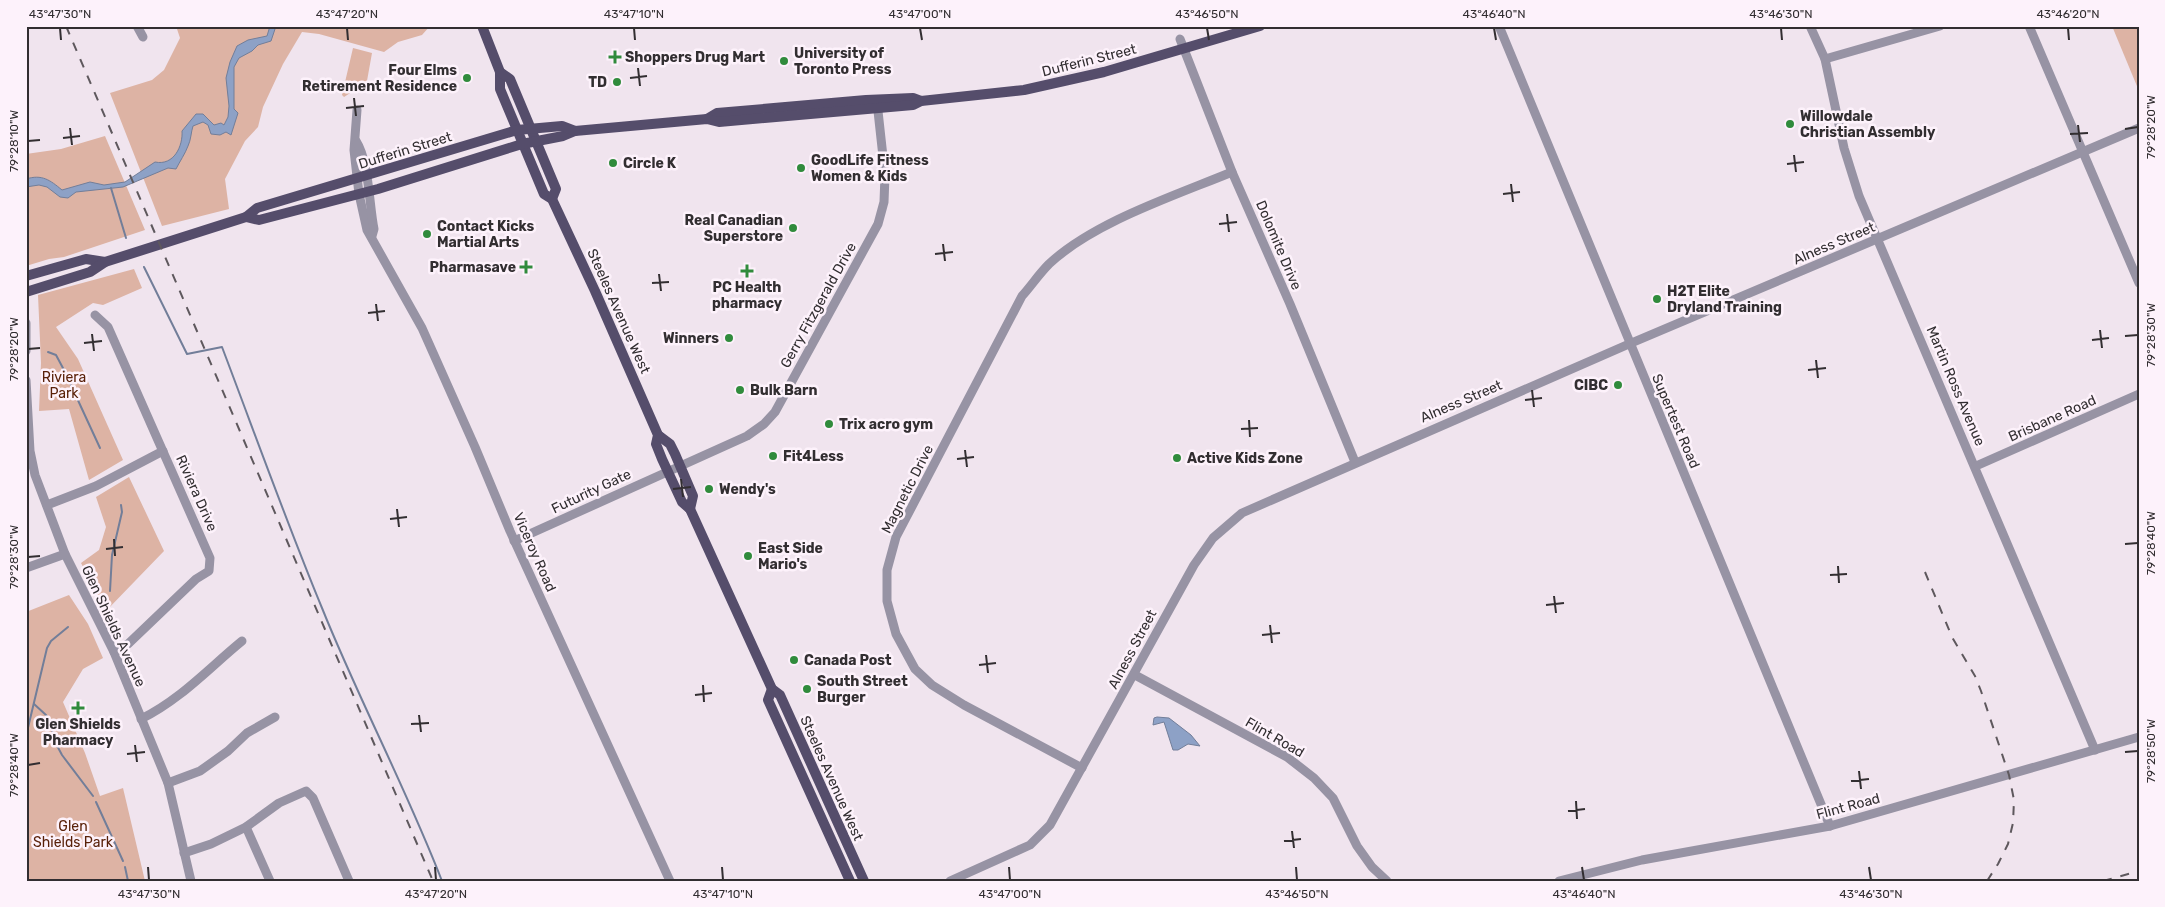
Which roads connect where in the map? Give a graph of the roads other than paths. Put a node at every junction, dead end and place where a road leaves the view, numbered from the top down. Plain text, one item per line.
1 (137, 26) edge
2 (482, 26) edge
3 (1260, 26) edge
4 (1499, 26) edge
5 (1810, 26) edge
6 (1940, 26) edge
7 (2029, 26) edge
8 (143, 37) dead end
9 (1180, 39) dead end
10 (1184, 49) junction
11 (1824, 59) junction
12 (500, 72) junction
13 (877, 104) junction
14 (357, 110) dead end
15 (530, 128) junction
16 (2139, 128) edge
17 (517, 130) junction
18 (575, 131) junction
19 (534, 141) junction
20 (522, 144) junction
21 (2082, 151) junction
22 (1232, 172) junction
23 (362, 178) junction
24 (363, 193) junction
25 (552, 199) junction
26 (246, 216) junction
27 (1878, 239) junction
28 (105, 262) junction
29 (26, 276) edge
30 (2139, 283) edge
31 (26, 292) edge
32 (96, 315) dead end
33 (26, 323) edge
34 (1628, 344) junction
35 (26, 351) edge
36 (26, 380) edge
37 (2139, 394) edge
38 (658, 435) junction
39 (163, 451) junction
40 (28, 452) edge
41 (1355, 462) junction
42 (680, 466) junction
43 (1976, 466) junction
44 (668, 471) junction
45 (47, 505) junction
46 (690, 509) junction
47 (514, 541) junction
48 (65, 554) junction
49 (26, 568) edge
50 (242, 641) dead end
51 (114, 652) junction
52 (1135, 675) junction
53 (772, 689) junction
54 (275, 718) dead end
55 (142, 719) junction
56 (794, 726) junction
57 (781, 732) junction
58 (2139, 737) edge
59 (2095, 750) junction
60 (1082, 768) junction
61 (168, 782) junction
62 (1830, 826) junction
63 (246, 827) junction
64 (184, 853) junction
65 (191, 881) edge
66 (270, 881) edge
67 (349, 881) edge
68 (670, 881) edge
69 (850, 881) edge
70 (864, 881) edge
71 (950, 881) edge
72 (1387, 881) edge
73 (1559, 881) edge

1 - 8 street
2 - 12 main road, Steeles Avenue West
3 - 10 main road, Dufferin Street
4 - 34 street, Supertest Road
5 - 11 street, Martin Ross Avenue
6 - 11 street
7 - 21 street
9 - 10 street, Dolomite Drive
10 - 13 main road, Dufferin Street
10 - 22 street, Dolomite Drive
11 - 27 street, Martin Ross Avenue
12 - 15 main road, Steeles Avenue West
12 - 17 main road, Steeles Avenue West
13 - 18 main road, Dufferin Street
13 - 42 street, Gerry Fitzgerald Drive
14 - 23 street, Viceroy Road
15 - 17 main road, Dufferin Street
15 - 18 main road, Dufferin Street
15 - 19 main road, Steeles Avenue West
16 - 21 street, Alness Street
17 - 20 main road, Steeles Avenue West
17 - 23 main road, Dufferin Street
18 - 19 main road, Dufferin Street
19 - 20 main road, Dufferin Street
19 - 25 main road, Steeles Avenue West
20 - 24 main road, Dufferin Street
20 - 25 main road, Steeles Avenue West
21 - 27 street, Alness Street
21 - 30 street
22 - 41 street, Dolomite Drive
22 - 60 street, Magnetic Drive
23 - 24 street, Viceroy Road
23 - 26 main road, Dufferin Street
24 - 26 main road, Dufferin Street
24 - 47 street, Viceroy Road
25 - 38 main road, Steeles Avenue West
26 - 28 main road, Dufferin Street
27 - 34 street, Alness Street
27 - 43 street, Martin Ross Avenue
28 - 29 main road, Dufferin Street
28 - 31 main road, Dufferin Street
32 - 39 street, Riviera Drive
33 - 35 street
34 - 41 street, Alness Street
34 - 62 street, Supertest Road
36 - 40 street, Glen Shields Avenue
37 - 43 street, Brisbane Road
38 - 42 main road, Steeles Avenue West
38 - 44 main road, Steeles Avenue West
39 - 45 street
39 - 51 street, Riviera Drive
40 - 45 street, Glen Shields Avenue
41 - 52 street, Alness Street
42 - 44 street, Futurity Gate
42 - 46 main road, Steeles Avenue West
43 - 59 street, Martin Ross Avenue
44 - 46 main road, Steeles Avenue West
44 - 47 street, Futurity Gate
45 - 48 street, Glen Shields Avenue
46 - 53 main road, Steeles Avenue West
47 - 68 street, Viceroy Road
48 - 49 street
48 - 51 street, Glen Shields Avenue
50 - 55 street
51 - 55 street, Glen Shields Avenue
52 - 60 street, Alness Street
52 - 72 street, Flint Road
53 - 56 main road, Steeles Avenue West
53 - 57 main road, Steeles Avenue West
54 - 61 street
55 - 61 street, Glen Shields Avenue
56 - 57 main road
56 - 70 main road, Steeles Avenue West
57 - 69 main road, Steeles Avenue West
58 - 59 street, Flint Road
59 - 62 street, Flint Road
60 - 71 street, Alness Street
61 - 64 street, Glen Shields Avenue
62 - 73 street, Flint Road
63 - 64 street
63 - 66 street
63 - 67 street
64 - 65 street, Glen Shields Avenue

